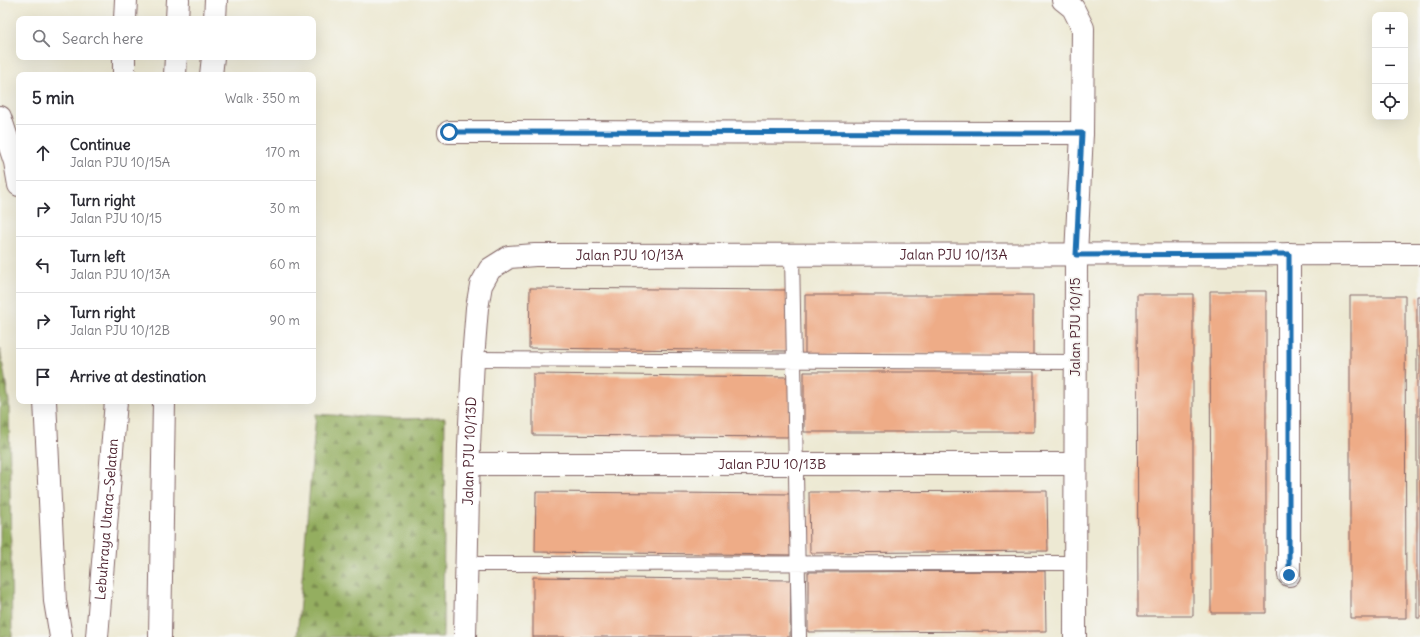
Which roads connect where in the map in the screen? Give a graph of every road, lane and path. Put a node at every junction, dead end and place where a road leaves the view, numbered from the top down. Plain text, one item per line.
1 (126, 0) edge
2 (178, 0) edge
3 (216, 0) edge
4 (1062, 0) edge
5 (125, 16) edge
6 (177, 16) edge
7 (215, 16) edge
8 (124, 60) edge
9 (176, 60) edge
10 (213, 60) edge
11 (124, 72) edge
12 (175, 72) edge
13 (211, 72) edge
14 (0, 117) edge
15 (449, 132) dead end
16 (1082, 133) junction
17 (16, 168) edge
18 (1289, 254) junction
19 (1420, 254) edge
20 (792, 255) junction
21 (1076, 255) junction
22 (490, 269) joint
23 (473, 359) junction
24 (794, 360) junction
25 (1075, 362) junction
26 (45, 404) edge
27 (116, 404) edge
28 (164, 404) edge
29 (469, 464) junction
30 (796, 464) junction
31 (1075, 464) junction
32 (1075, 563) junction
33 (467, 564) junction
34 (798, 565) junction
35 (1289, 575) dead end
36 (61, 637) edge
37 (97, 637) edge
38 (160, 637) edge
39 (465, 637) edge
40 (799, 637) edge
41 (1074, 637) edge

1 - 5 main road
2 - 6 main road
3 - 7 main road
4 - 16 main road, Jalan PJU 10/15
8 - 11 main road
9 - 12 main road
10 - 13 main road
14 - 17 main road
15 - 16 main road
16 - 21 main road, Jalan PJU 10/15
18 - 19 main road, Jalan PJU 10/13A
18 - 21 main road, Jalan PJU 10/13A
18 - 35 main road
20 - 21 main road, Jalan PJU 10/13A
20 - 22 main road, Jalan PJU 10/13A
20 - 24 lane
21 - 25 main road, Jalan PJU 10/15
22 - 23 main road, Jalan PJU 10/13D
23 - 24 lane
23 - 29 main road, Jalan PJU 10/13D
24 - 25 lane
24 - 30 lane
25 - 31 main road, Jalan PJU 10/15
26 - 36 main road
27 - 37 main road, Lebuhraya Utara–Selatan
28 - 38 main road
29 - 30 main road, Jalan PJU 10/13B
29 - 33 main road, Jalan PJU 10/13D
30 - 31 main road, Jalan PJU 10/13B
30 - 34 lane
31 - 32 main road, Jalan PJU 10/15
32 - 34 lane
32 - 41 main road, Jalan PJU 10/15
33 - 34 lane
33 - 39 main road, Jalan PJU 10/13D
34 - 40 lane

